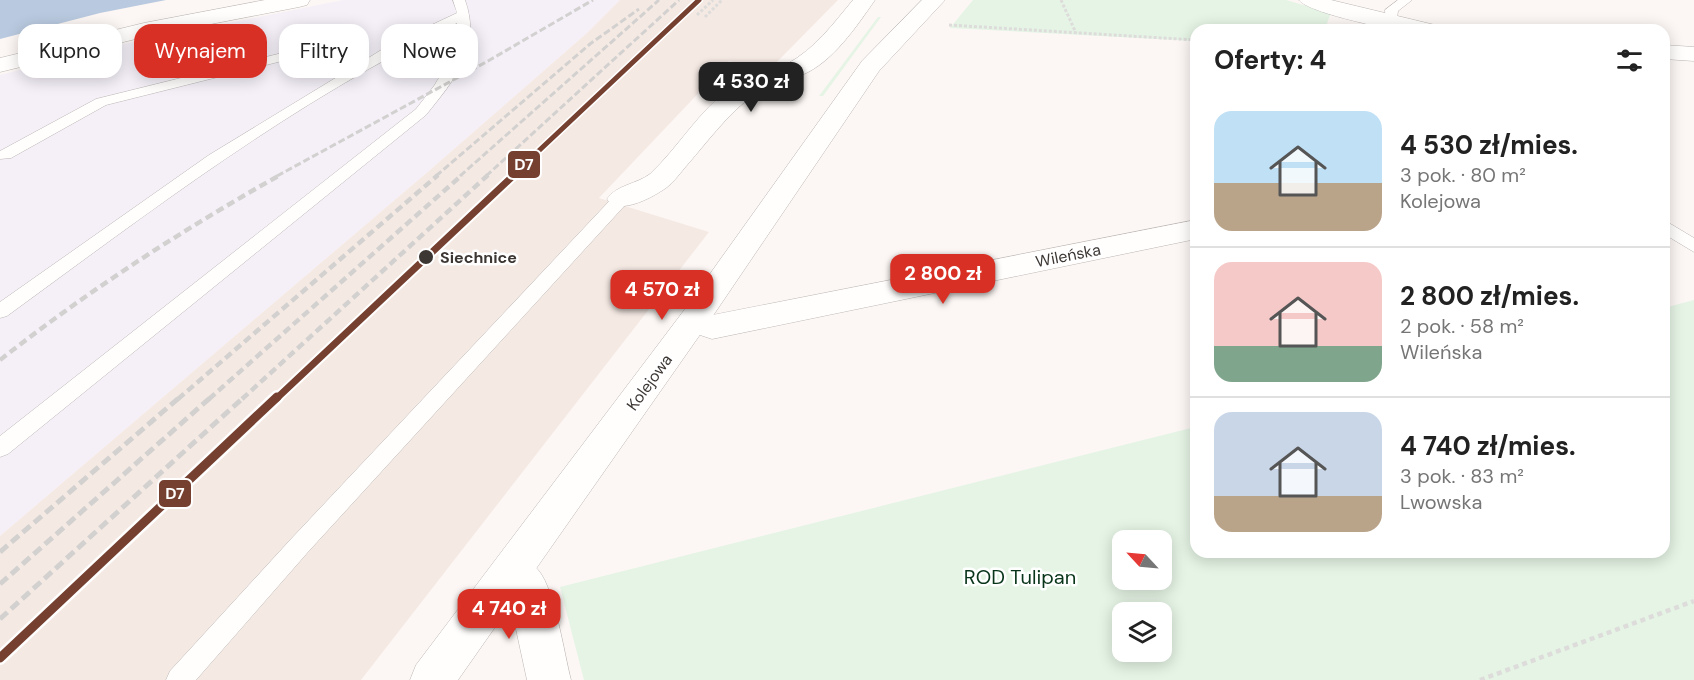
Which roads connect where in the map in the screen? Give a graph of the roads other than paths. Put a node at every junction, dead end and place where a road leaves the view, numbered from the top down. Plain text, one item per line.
1 (299, 0) edge
2 (864, 0) edge
3 (1310, 0) edge
4 (1406, 0) edge
5 (461, 8) edge
6 (938, 12) edge
7 (1391, 23) junction
8 (1396, 24) edge
9 (1670, 52) edge
10 (1694, 54) edge
11 (279, 58) edge
12 (369, 64) edge
13 (0, 65) edge
14 (346, 78) edge
15 (5, 154) dead end
16 (621, 199) joint
17 (1670, 230) edge
18 (1190, 231) edge
19 (1694, 246) edge
20 (0, 311) edge
21 (693, 321) junction
22 (0, 448) edge
23 (510, 573) junction
24 (179, 680) edge
25 (432, 680) edge
26 (549, 680) edge

1 - 13 street
2 - 16 street
3 - 7 street
4 - 7 lane
5 - 12 lane
5 - 22 lane
6 - 21 street, Kolejowa
7 - 8 street
9 - 10 street
11 - 15 lane
14 - 20 lane
16 - 24 lane
17 - 19 lane
18 - 21 street, Wileńska
21 - 23 street, Kolejowa
23 - 25 street, Kolejowa
23 - 26 street

